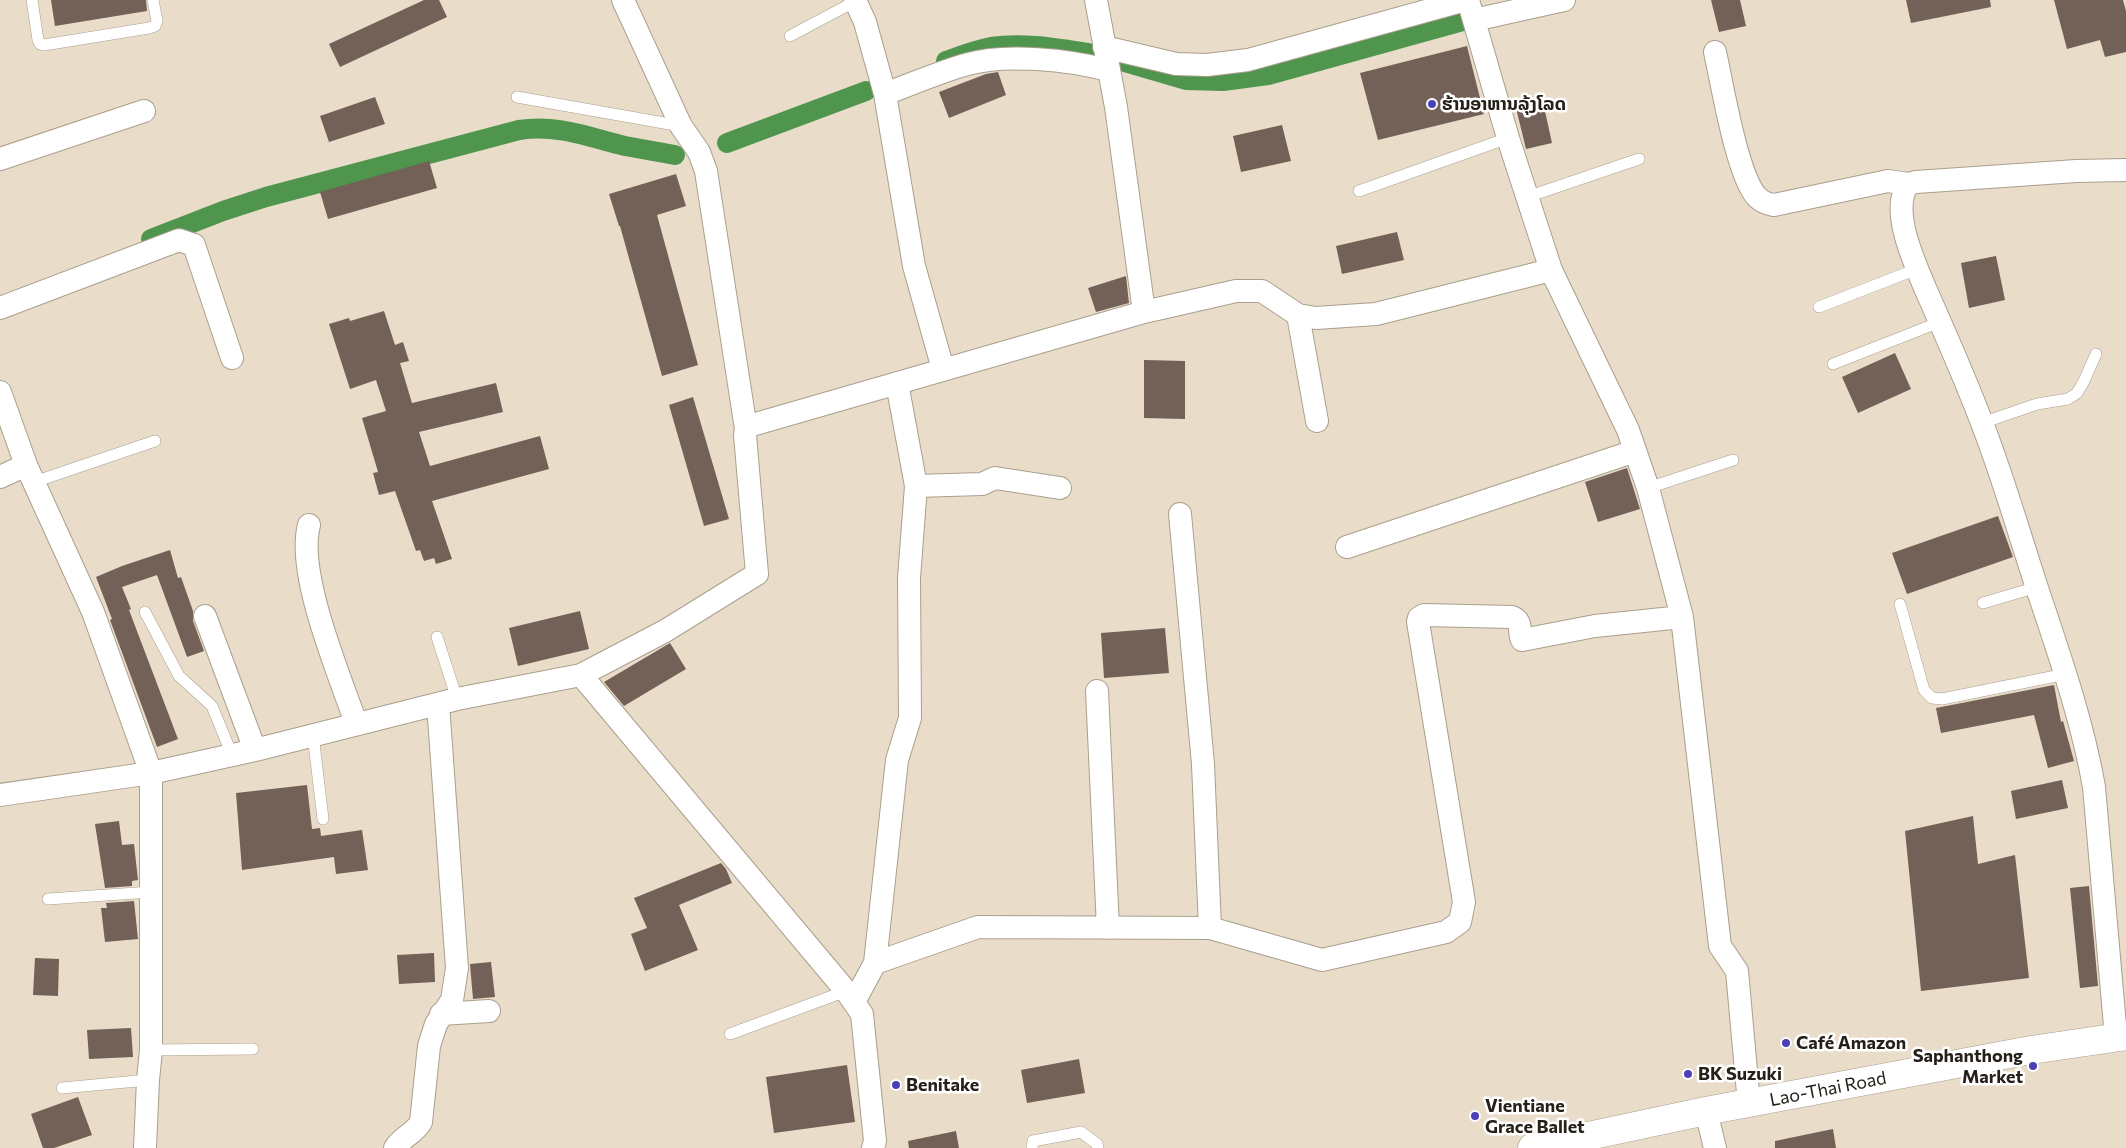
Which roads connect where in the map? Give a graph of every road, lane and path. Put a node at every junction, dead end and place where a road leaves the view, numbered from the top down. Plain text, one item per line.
1 (32, 0) edge
2 (154, 0) edge
3 (623, 0) edge
4 (1096, 0) edge
5 (1564, 0) edge
6 (855, 1) edge
7 (1470, 7) edge
8 (790, 36) dead end
9 (1104, 47) junction
10 (1715, 52) dead end
11 (1108, 70) junction
12 (885, 94) junction
13 (517, 97) dead end
14 (144, 111) dead end
15 (681, 126) junction
16 (1508, 138) junction
17 (0, 159) edge
18 (1639, 159) dead end
19 (2126, 170) edge
20 (1908, 184) junction
21 (1359, 191) dead end
22 (1527, 198) junction
23 (1917, 269) junction
24 (1551, 270) junction
25 (1819, 307) dead end
26 (0, 308) edge
27 (1144, 312) junction
28 (1298, 315) junction
29 (1940, 322) junction
30 (2096, 354) dead end
31 (232, 358) dead end
32 (1833, 364) dead end
33 (942, 369) junction
34 (897, 383) junction
35 (0, 392) edge
36 (1317, 421) dead end
37 (1982, 423) junction
38 (746, 429) junction
39 (155, 441) dead end
40 (1635, 451) junction
41 (1733, 460) dead end
42 (30, 474) junction
43 (0, 477) edge
44 (916, 486) junction
45 (1060, 488) dead end
46 (1648, 488) junction
47 (1180, 514) dead end
48 (308, 525) dead end
49 (1348, 547) dead end
50 (2037, 587) junction
51 (1983, 603) dead end
52 (1900, 604) dead end
53 (145, 612) dead end
54 (205, 616) dead end
55 (1682, 616) junction
56 (437, 637) dead end
57 (2066, 674) junction
58 (581, 675) junction
59 (1097, 691) dead end
60 (447, 702) junction
61 (356, 723) junction
62 (313, 735) junction
63 (255, 750) junction
64 (232, 755) junction
65 (151, 773) junction
66 (0, 795) edge
67 (323, 819) dead end
68 (151, 892) junction
69 (48, 899) dead end
70 (1108, 928) junction
71 (1210, 928) junction
72 (875, 963) junction
73 (850, 996) junction
74 (489, 1011) dead end
75 (441, 1014) junction
76 (730, 1034) dead end
77 (2121, 1037) edge
78 (253, 1049) dead end
79 (151, 1050) junction
80 (148, 1080) junction
81 (62, 1088) dead end
82 (1749, 1104) junction
83 (1706, 1111) junction
84 (145, 1148) edge
85 (395, 1148) edge
86 (873, 1148) edge
87 (1032, 1148) edge
88 (1098, 1148) edge
89 (1532, 1148) edge
90 (1715, 1148) edge

1 - 2 lane
3 - 15 street
4 - 9 street
5 - 7 street
6 - 8 lane
6 - 12 street
7 - 9 street
7 - 16 street
9 - 11 street
10 - 20 street
11 - 12 street
11 - 27 street
12 - 33 street
13 - 15 lane
14 - 17 street
15 - 38 street
16 - 21 lane
16 - 22 street
18 - 22 lane
19 - 20 street
20 - 23 street
22 - 24 street
23 - 25 lane
23 - 29 street
24 - 28 street
24 - 40 street
26 - 31 street
27 - 28 street
27 - 33 street
28 - 36 street
29 - 32 lane
29 - 37 street
30 - 37 lane
33 - 34 street
34 - 38 street
34 - 44 street
35 - 42 street
37 - 50 street
38 - 58 street
39 - 42 lane
40 - 46 street
40 - 49 street
41 - 46 lane
42 - 43 street
42 - 65 street
44 - 45 street
44 - 72 street
46 - 55 street
47 - 71 street
48 - 61 street
50 - 51 lane
50 - 57 street
52 - 57 lane
53 - 64 lane
54 - 63 street
55 - 71 street
55 - 82 street
56 - 60 lane
57 - 77 street
58 - 60 street
58 - 73 street
59 - 70 street
60 - 61 street
60 - 75 street
61 - 62 street
62 - 63 street
62 - 67 lane
63 - 64 street
64 - 65 street
65 - 66 street
65 - 68 street
68 - 69 lane
68 - 79 street
70 - 71 street
70 - 72 street
72 - 73 street
73 - 76 lane
73 - 86 street
74 - 75 street
75 - 85 street
77 - 82 street, Lao-Thai Road
78 - 79 lane
79 - 80 street
80 - 81 lane
80 - 84 street
82 - 83 street, Lao-Thai Road
83 - 89 street, Lao-Thai Road
83 - 90 street
87 - 88 lane

